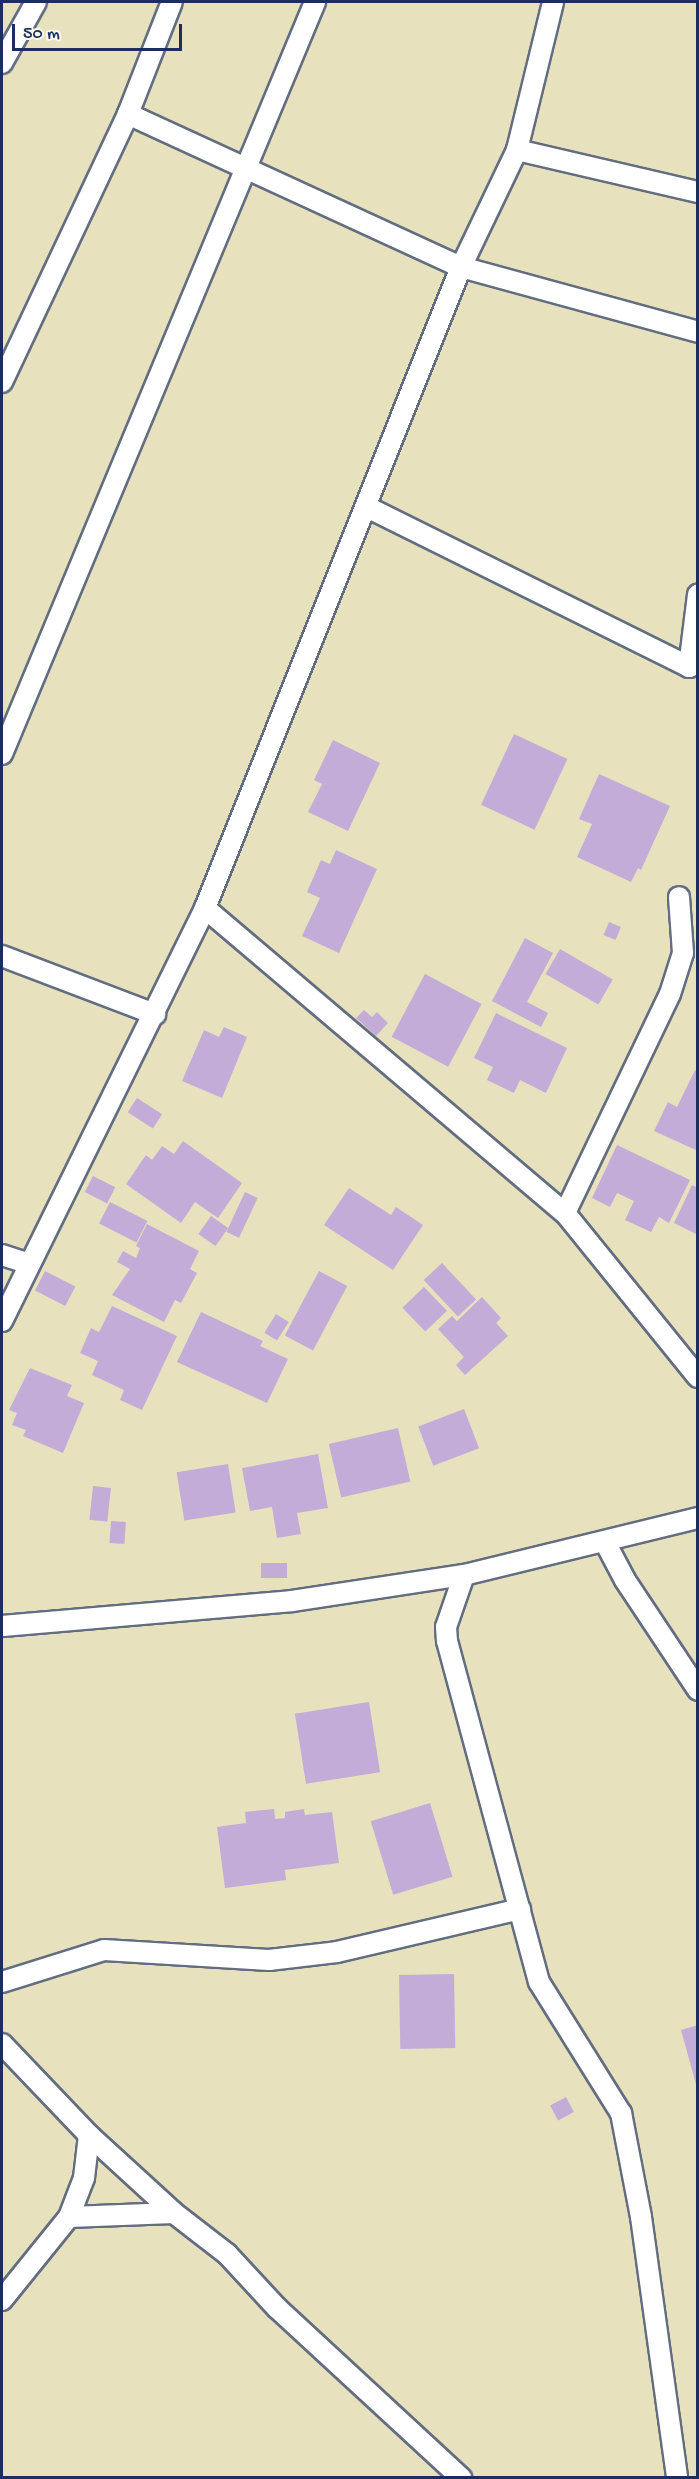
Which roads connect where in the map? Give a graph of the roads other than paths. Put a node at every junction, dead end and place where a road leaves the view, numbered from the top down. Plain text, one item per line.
1 (36, 2) edge
2 (172, 2) edge
3 (315, 2) edge
4 (553, 2) edge
5 (2, 63) edge
6 (128, 114) junction
7 (517, 150) junction
8 (244, 170) junction
9 (698, 192) edge
10 (461, 267) junction
11 (698, 332) edge
12 (6, 356) edge
13 (2, 382) edge
14 (367, 507) junction
15 (698, 595) edge
16 (693, 668) edge
17 (2, 754) edge
18 (679, 897) dead end
19 (205, 908) junction
20 (2, 956) edge
21 (155, 1014) junction
22 (565, 1213) junction
23 (2, 1255) edge
24 (30, 1264) junction
25 (2, 1321) edge
26 (698, 1377) edge
27 (698, 1518) edge
28 (604, 1542) junction
29 (464, 1575) junction
30 (2, 1626) edge
31 (698, 1690) edge
32 (520, 1909) junction
33 (2, 1982) edge
34 (2, 2044) edge
35 (89, 2135) junction
36 (174, 2213) junction
37 (69, 2217) junction
38 (2, 2300) edge
39 (461, 2478) edge
40 (677, 2478) edge

1 - 5 street
2 - 6 street
3 - 8 street
4 - 7 street
6 - 8 street
6 - 12 street
7 - 9 street
7 - 10 street
8 - 10 street
8 - 17 street
10 - 11 street
10 - 14 street
12 - 13 street
14 - 16 street
14 - 19 street
15 - 16 street
18 - 22 street
19 - 21 street
19 - 22 street
20 - 21 street
21 - 24 street
22 - 26 street
23 - 24 street
24 - 25 street
27 - 28 street
28 - 29 street
28 - 31 street
29 - 30 street
29 - 32 street
32 - 33 street
32 - 40 street
34 - 35 street
35 - 36 street
35 - 37 street
36 - 37 street
36 - 39 street
37 - 38 street

